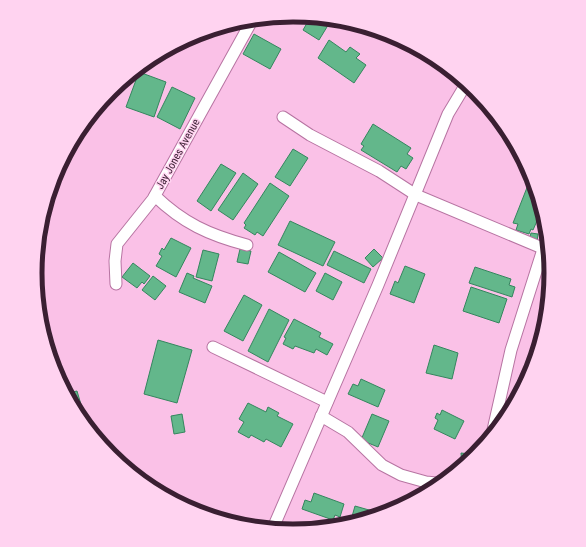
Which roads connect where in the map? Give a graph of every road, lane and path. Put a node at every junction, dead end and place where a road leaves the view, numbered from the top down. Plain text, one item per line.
1 (249, 26) edge
2 (463, 88) edge
3 (283, 117) dead end
4 (416, 195) junction
5 (155, 196) junction
6 (247, 245) dead end
7 (543, 246) edge
8 (543, 252) edge
9 (116, 284) dead end
10 (213, 347) dead end
11 (327, 402) junction
12 (321, 416) junction
13 (494, 426) edge
14 (433, 483) edge
15 (275, 524) edge

1 - 5 street, Jay Jones Avenue
2 - 4 street
3 - 4 street
4 - 7 street
4 - 11 street
5 - 6 street
5 - 9 street, Jay Jones Avenue
8 - 13 street
10 - 11 street
11 - 12 street
12 - 14 street
12 - 15 street

